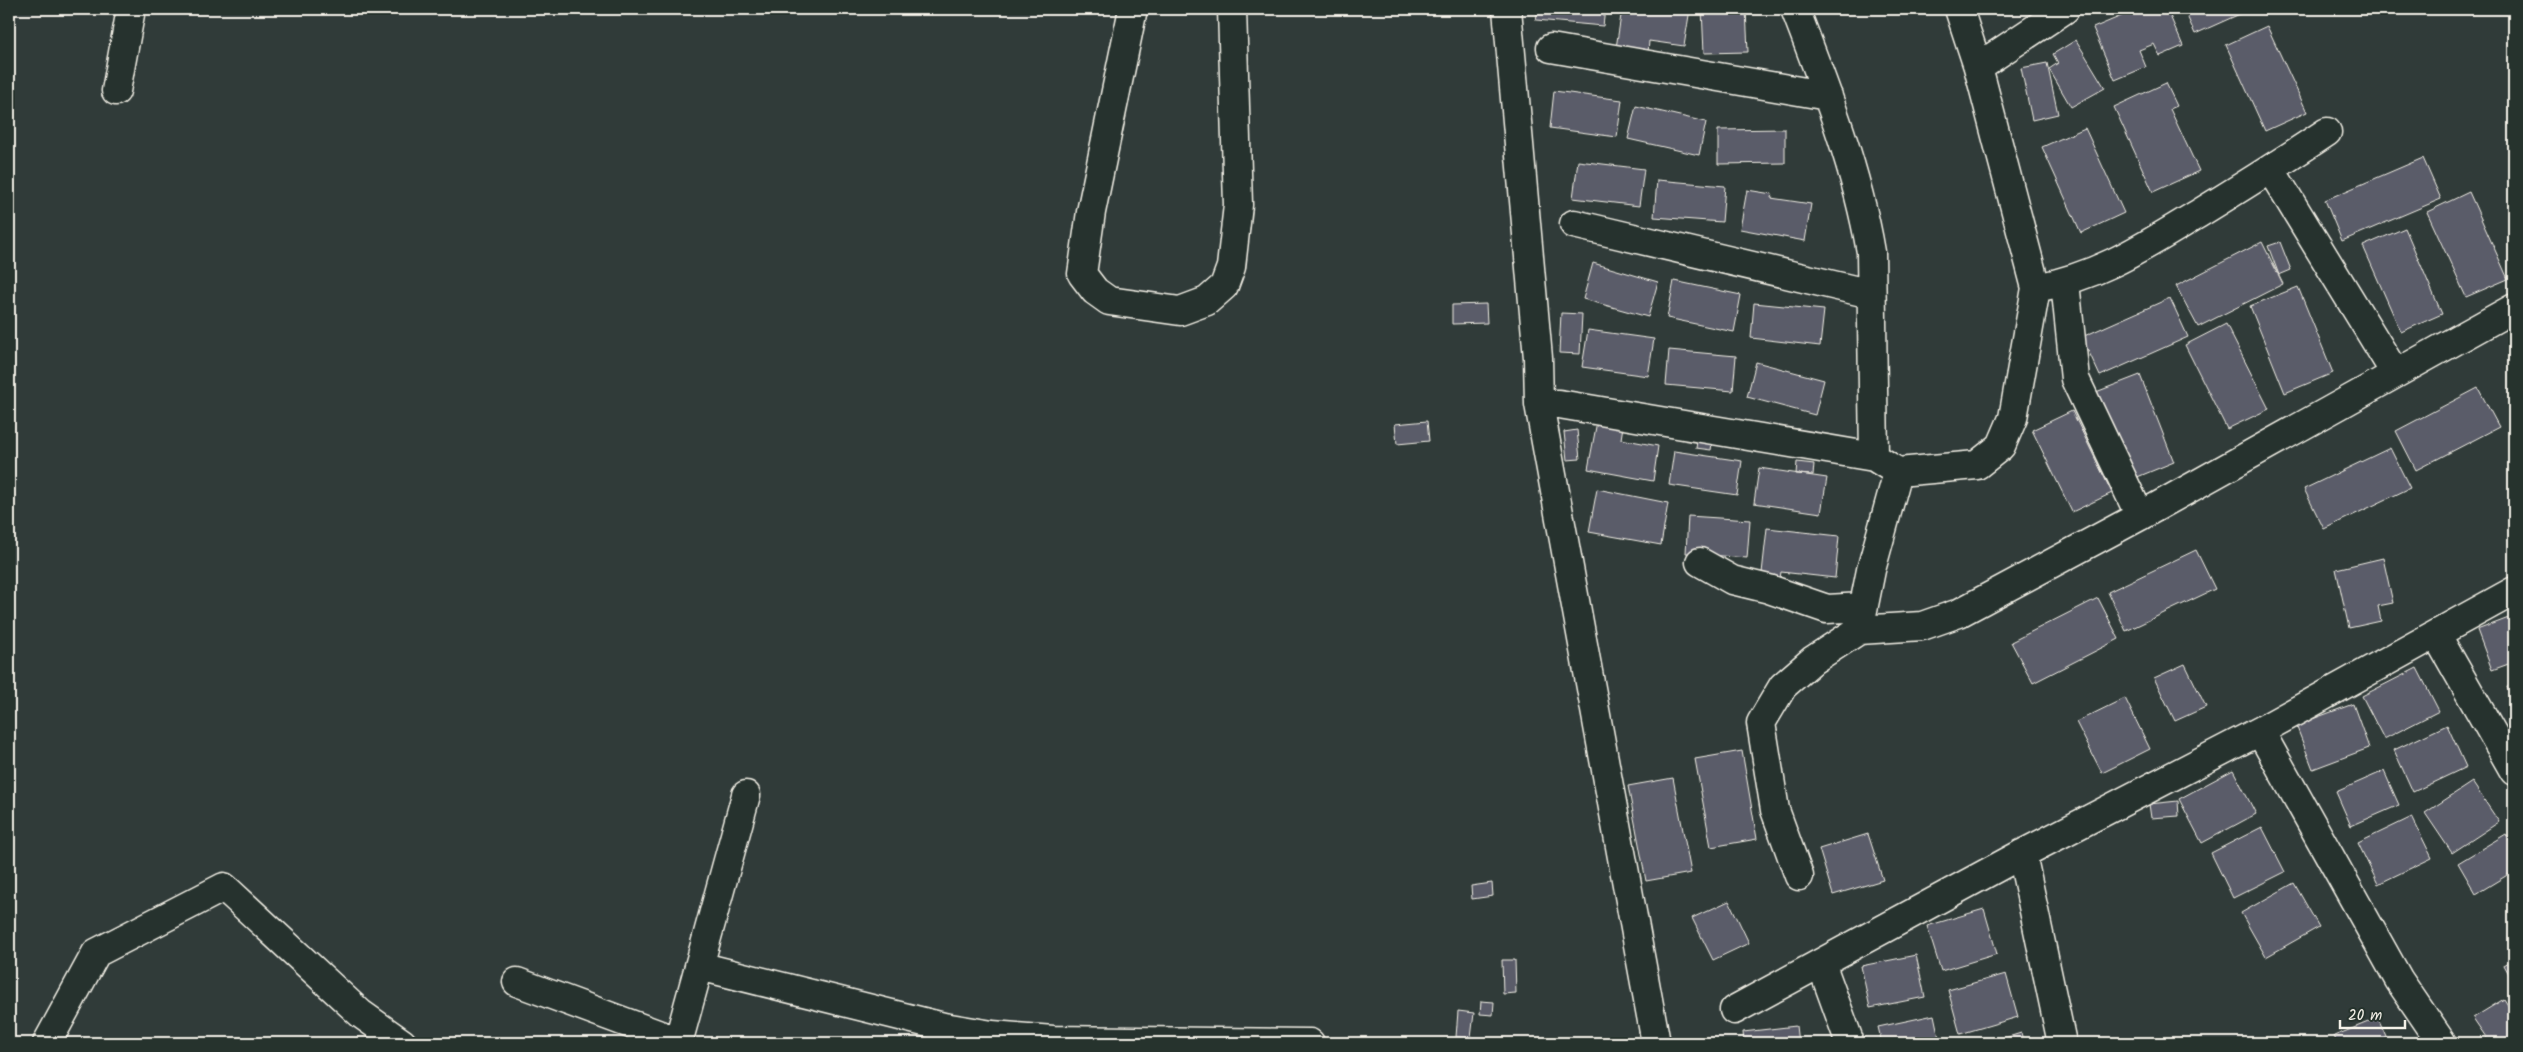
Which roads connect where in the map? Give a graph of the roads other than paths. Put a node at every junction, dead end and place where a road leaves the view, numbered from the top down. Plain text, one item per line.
1 (131, 9) edge
2 (1133, 9) edge
3 (1232, 9) edge
4 (1507, 9) edge
5 (1795, 9) edge
6 (1959, 9) edge
7 (2066, 9) edge
8 (1551, 48) dead end
9 (1978, 67) junction
10 (116, 91) dead end
11 (1828, 96) junction
12 (2327, 132) dead end
13 (2271, 170) junction
14 (1574, 224) dead end
15 (2065, 282) junction
16 (2036, 288) junction
17 (1871, 294) junction
18 (2514, 308) edge
19 (2395, 373) junction
20 (1539, 404) junction
21 (1874, 457) junction
22 (1898, 472) junction
23 (2140, 516) junction
24 (1700, 562) dead end
25 (2514, 591) edge
26 (1861, 619) junction
27 (2436, 634) junction
28 (2260, 731) junction
29 (2514, 771) edge
30 (746, 795) dead end
31 (2022, 854) junction
32 (1799, 876) dead end
33 (1821, 964) junction
34 (699, 966) junction
35 (517, 982) dead end
36 (1734, 1010) dead end
37 (942, 1035) edge
38 (679, 1042) edge
39 (47, 1043) edge
40 (402, 1043) edge
41 (1295, 1043) edge
42 (1656, 1043) edge
43 (1850, 1043) edge
44 (2062, 1043) edge
45 (2442, 1043) edge

1 - 10 street
2 - 3 street
4 - 20 street
5 - 11 street
6 - 9 street
7 - 9 street
8 - 11 street
9 - 16 street
11 - 17 street
12 - 13 street
13 - 15 street
13 - 19 street
14 - 17 street
15 - 16 street
15 - 23 street
16 - 22 street
17 - 21 street
18 - 19 street
19 - 23 street
20 - 21 street
20 - 42 street
21 - 22 street
22 - 26 street
23 - 26 street
24 - 26 street
25 - 27 street
26 - 32 street
27 - 28 street
27 - 29 street
28 - 31 street
28 - 45 street
30 - 34 street
31 - 33 street
31 - 44 street
33 - 36 street
33 - 43 street
34 - 37 street
34 - 38 street
35 - 38 street
37 - 41 street
39 - 40 street

